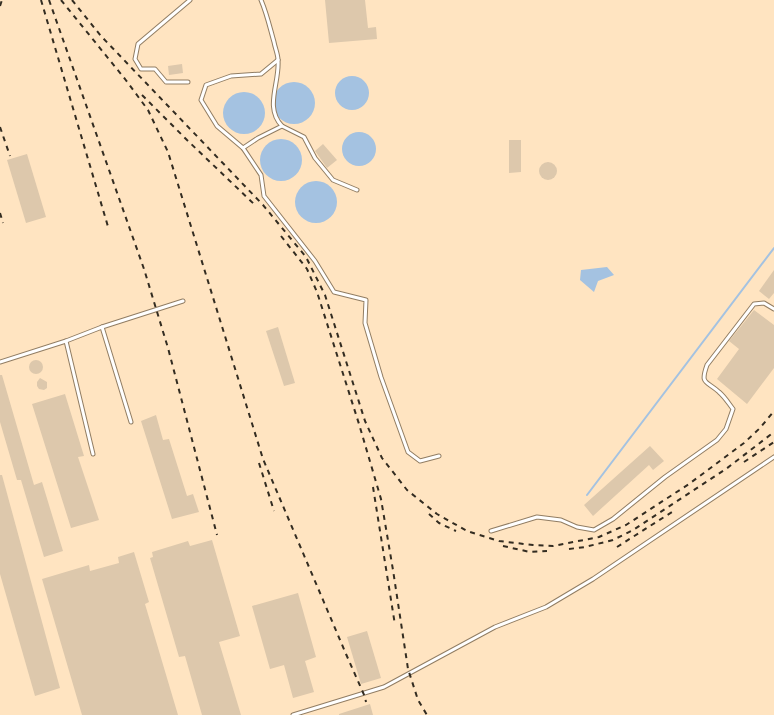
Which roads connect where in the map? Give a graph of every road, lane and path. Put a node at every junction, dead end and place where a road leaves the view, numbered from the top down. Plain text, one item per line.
1 (190, 0) edge
2 (261, 0) edge
3 (278, 60) junction
4 (188, 82) dead end
5 (282, 126) junction
6 (243, 148) junction
7 (357, 190) dead end
8 (183, 301) dead end
9 (774, 309) edge
10 (102, 327) junction
11 (66, 341) junction
12 (0, 362) edge
13 (131, 422) dead end
14 (93, 454) dead end
15 (439, 456) dead end
16 (774, 457) edge
17 (491, 531) dead end
18 (294, 715) edge

1 - 4 lane
2 - 3 lane
3 - 5 lane
3 - 6 lane
5 - 6 lane
5 - 7 lane
6 - 15 lane
8 - 10 lane
9 - 17 lane
10 - 11 lane
10 - 13 lane
11 - 12 lane
11 - 14 lane
16 - 18 lane

